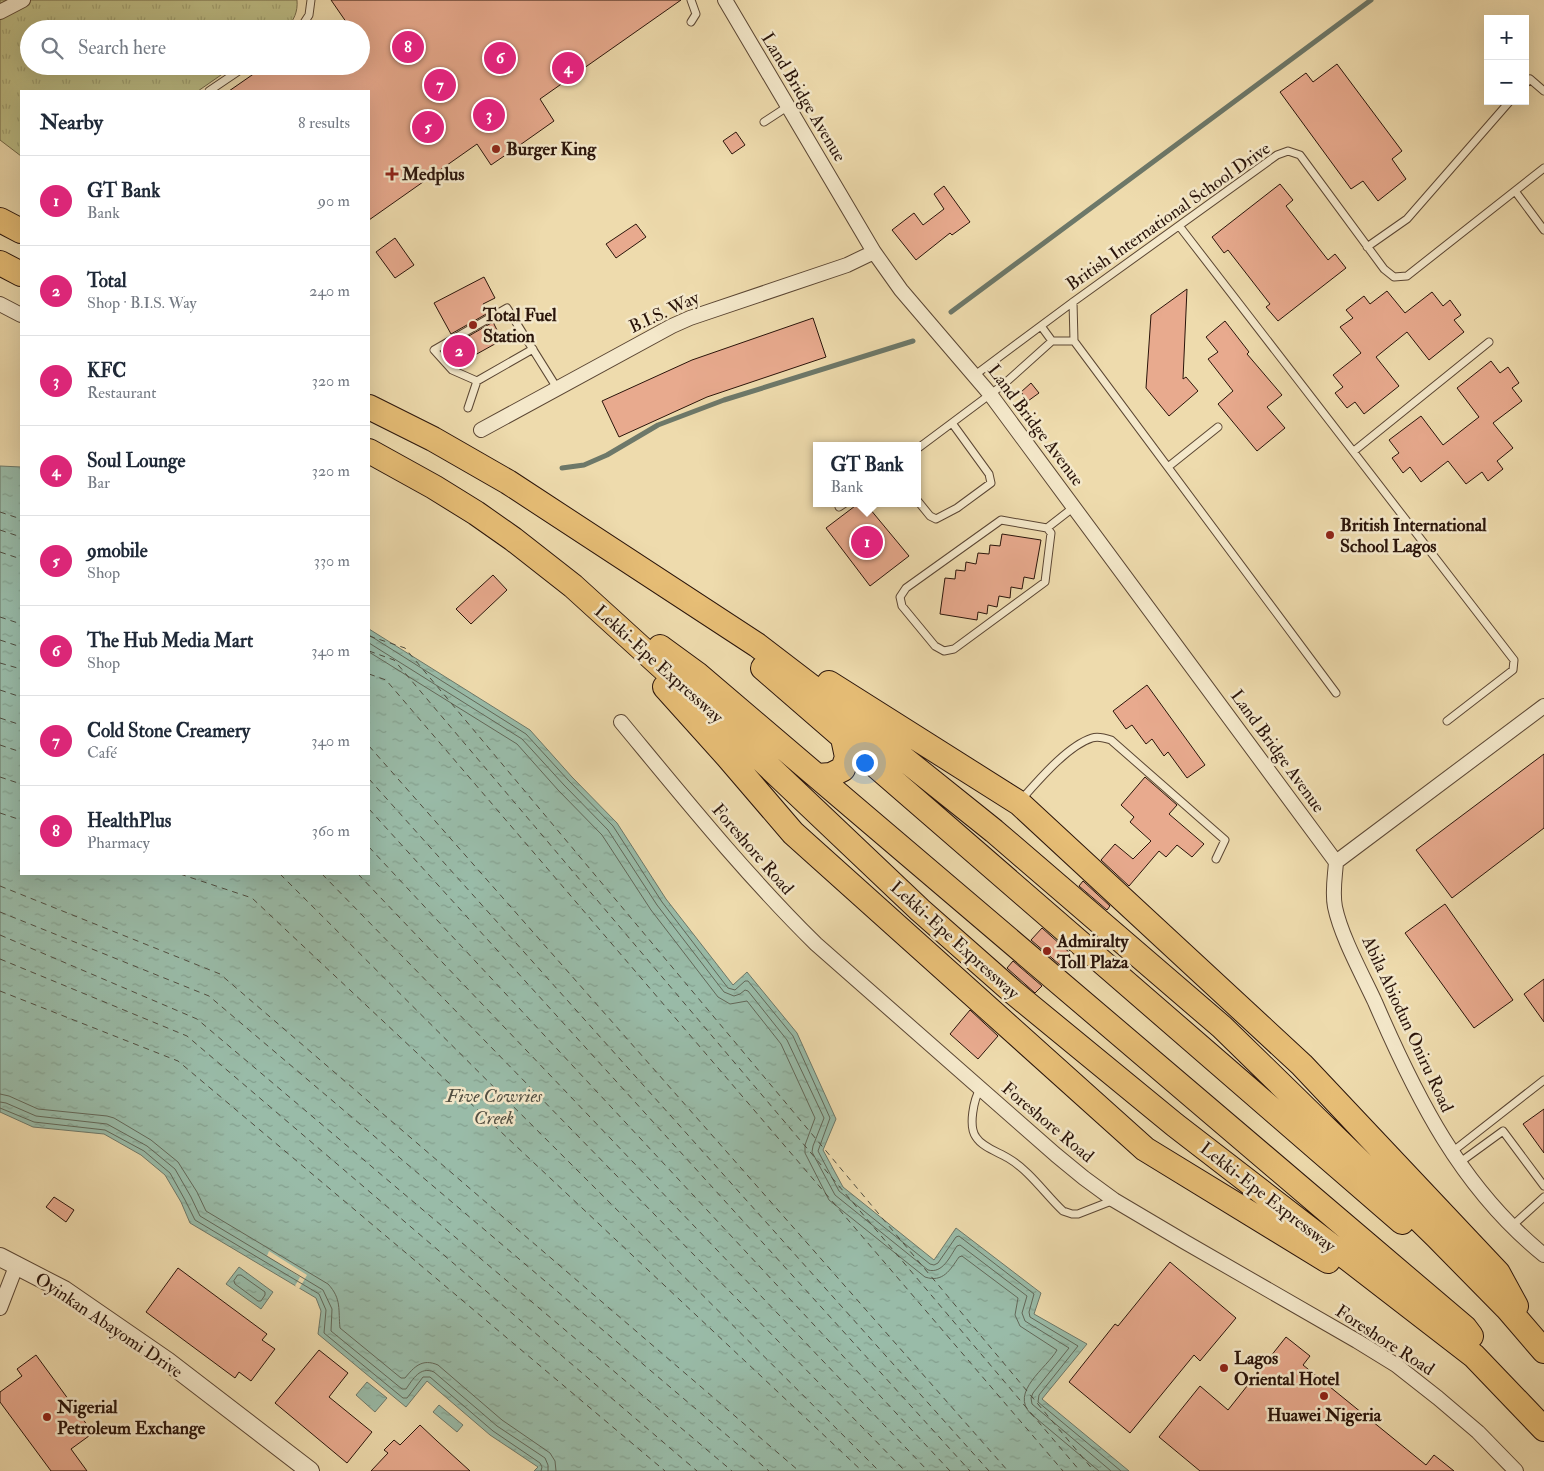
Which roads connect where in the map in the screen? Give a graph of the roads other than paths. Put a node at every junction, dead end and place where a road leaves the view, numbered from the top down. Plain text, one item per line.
1 (23, 0) edge
2 (311, 0) edge
3 (691, 0) edge
4 (725, 0) edge
5 (0, 12) edge
6 (306, 20) edge
7 (691, 22) dead end
8 (233, 75) edge
9 (1529, 80) edge
10 (210, 90) edge
11 (1544, 91) edge
12 (1507, 105) edge
13 (787, 107) junction
14 (764, 122) dead end
15 (1544, 168) edge
16 (1515, 191) junction
17 (0, 220) edge
18 (1180, 227) junction
19 (20, 230) edge
20 (1544, 230) edge
21 (1367, 247) junction
22 (874, 252) junction
23 (0, 263) edge
24 (20, 273) edge
25 (1073, 302) junction
26 (0, 304) edge
27 (20, 314) edge
28 (1041, 326) junction
29 (1052, 341) junction
30 (1074, 341) junction
31 (1489, 342) dead end
32 (533, 349) junction
33 (975, 375) junction
34 (477, 381) junction
35 (557, 388) junction
36 (990, 394) junction
37 (370, 408) edge
38 (468, 408) dead end
39 (952, 423) junction
40 (1218, 428) dead end
41 (481, 430) dead end
42 (921, 447) edge
43 (1354, 451) junction
44 (370, 452) edge
45 (1168, 467) junction
46 (921, 505) edge
47 (1075, 506) junction
48 (1047, 528) junction
49 (667, 585) junction
50 (573, 586) junction
51 (1336, 693) dead end
52 (1544, 706) edge
53 (1446, 721) dead end
54 (621, 722) dead end
55 (843, 738) junction
56 (817, 776) junction
57 (1018, 803) junction
58 (1216, 859) dead end
59 (1336, 862) junction
60 (1544, 1080) edge
61 (980, 1089) junction
62 (1455, 1157) junction
63 (1544, 1186) edge
64 (1544, 1197) edge
65 (1114, 1200) junction
66 (1512, 1226) junction
67 (1544, 1255) edge
68 (0, 1257) edge
69 (16, 1264) junction
70 (0, 1308) edge
71 (1442, 1330) junction
72 (1543, 1350) edge
73 (1544, 1429) edge
74 (310, 1471) edge
75 (1516, 1471) edge

1 - 5 street
2 - 6 lane
3 - 7 lane
4 - 13 street, Land Bridge Avenue
8 - 10 lane
9 - 11 lane
12 - 21 lane
13 - 14 lane
13 - 22 street, Land Bridge Avenue
15 - 16 lane, British International School Drive
16 - 20 lane
16 - 21 lane, British International School Drive
17 - 19 highway
18 - 21 lane, British International School Drive
18 - 25 lane, British International School Drive
18 - 43 lane
22 - 33 street, Land Bridge Avenue
22 - 35 street, B.I.S. Way
23 - 24 highway
25 - 28 lane, British International School Drive
25 - 30 lane
26 - 27 street
28 - 29 lane
28 - 33 lane, British International School Drive
29 - 30 lane
29 - 36 lane
30 - 45 lane
31 - 43 lane
32 - 34 lane
32 - 34 lane
32 - 35 lane
33 - 36 street, Land Bridge Avenue
34 - 38 lane
35 - 41 street, B.I.S. Way
36 - 39 lane
36 - 47 street, Land Bridge Avenue
37 - 49 highway
39 - 42 lane
39 - 46 lane
40 - 45 lane
43 - 53 lane
44 - 50 highway, Lekki-Epe Expressway
45 - 51 lane
47 - 48 lane
47 - 59 street, Land Bridge Avenue
48 - 48 lane
49 - 55 highway
49 - 57 highway
49 - 72 highway
50 - 56 highway
50 - 71 highway, Lekki-Epe Expressway
50 - 71 highway
52 - 59 street
54 - 61 street, Foreshore Road
55 - 56 highway
55 - 72 highway
56 - 73 highway
57 - 58 lane
57 - 72 highway
59 - 62 street, Abila Abiodun Oniru Road
60 - 62 lane
61 - 65 street, Foreshore Road
61 - 65 lane
62 - 63 lane
62 - 66 street, Abila Abiodun Oniru Road
64 - 66 lane
65 - 75 street, Foreshore Road
66 - 67 street, Abila Abiodun Oniru Road
68 - 69 street, Oyinkan Abayomi Drive
69 - 70 street
69 - 74 street, Oyinkan Abayomi Drive
71 - 73 highway, Lekki-Epe Expressway

